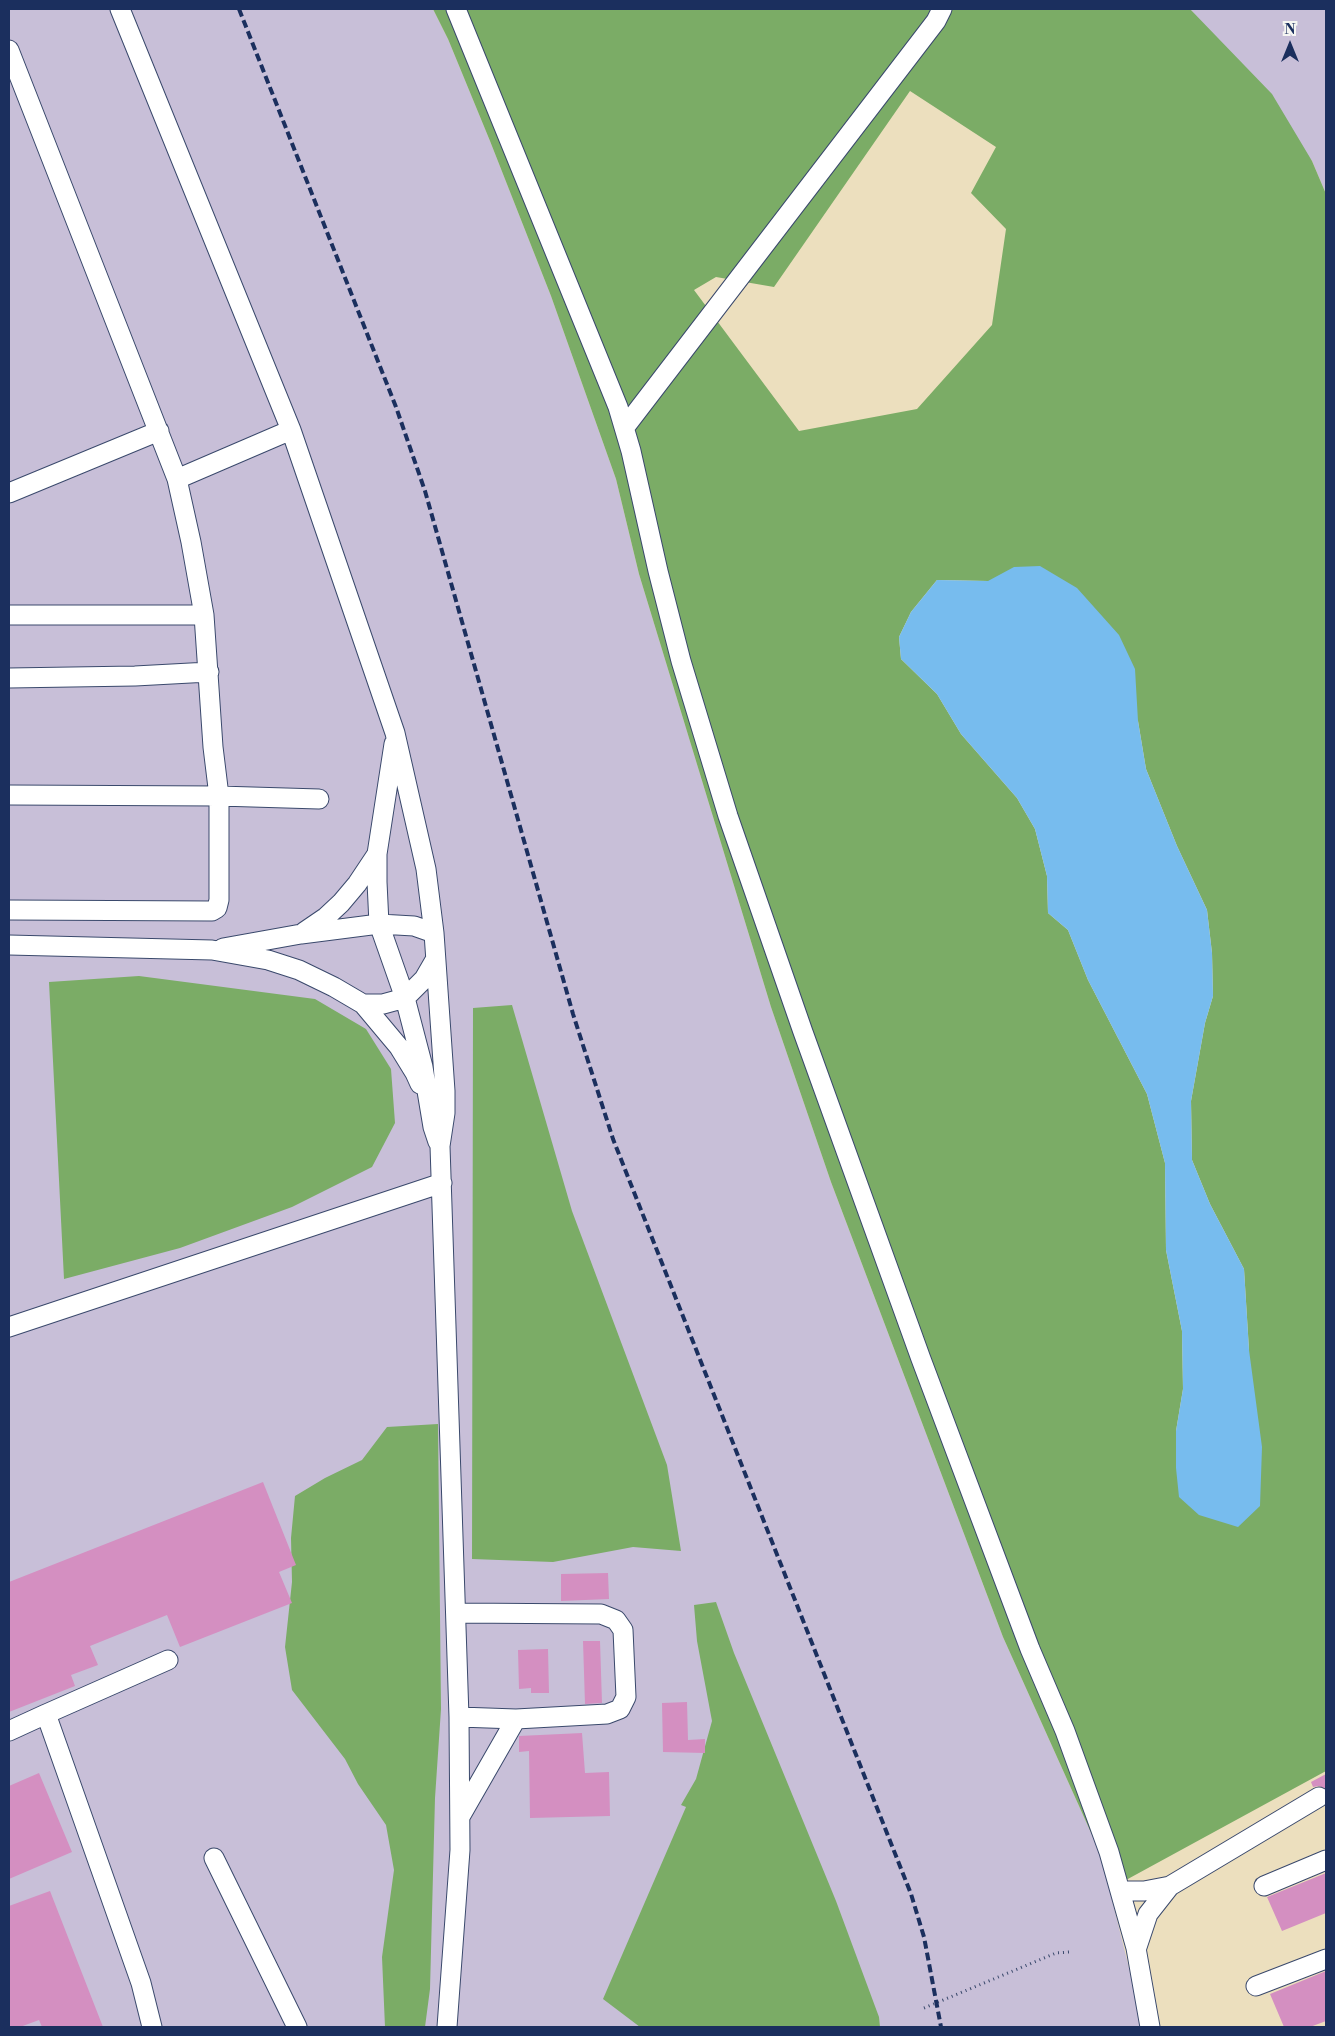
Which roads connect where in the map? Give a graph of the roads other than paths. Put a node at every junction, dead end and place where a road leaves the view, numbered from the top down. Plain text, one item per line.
1 (120, 9) edge
2 (456, 9) edge
3 (942, 9) edge
4 (9, 50) edge
5 (625, 427) junction
6 (159, 430) junction
7 (291, 430) junction
8 (177, 479) junction
9 (9, 494) edge
10 (9, 615) edge
11 (204, 615) junction
12 (209, 672) junction
13 (9, 678) edge
14 (395, 733) junction
15 (9, 795) edge
16 (219, 796) junction
17 (319, 799) dead end
18 (377, 854) junction
19 (9, 910) edge
20 (380, 924) junction
21 (434, 933) junction
22 (301, 934) junction
23 (9, 945) edge
24 (212, 950) junction
25 (435, 960) junction
26 (406, 998) junction
27 (363, 1004) junction
28 (429, 1106) junction
29 (440, 1146) junction
30 (442, 1183) junction
31 (9, 1327) edge
32 (457, 1613) junction
33 (168, 1660) dead end
34 (46, 1714) junction
35 (459, 1717) junction
36 (516, 1719) junction
37 (9, 1731) edge
38 (1318, 1797) dead end
39 (460, 1819) junction
40 (214, 1858) dead end
41 (1326, 1860) edge
42 (1170, 1886) junction
43 (1264, 1886) dead end
44 (1122, 1890) junction
45 (1136, 1948) junction
46 (1326, 1959) edge
47 (1256, 1986) dead end
48 (152, 2027) edge
49 (297, 2027) edge
50 (447, 2027) edge
51 (1150, 2027) edge

1 - 7 street
2 - 5 street
3 - 5 street
4 - 6 street
5 - 44 street
6 - 8 street
6 - 9 street
7 - 8 street
7 - 14 street
8 - 11 street
10 - 11 street
11 - 12 street
12 - 13 street
12 - 16 street
14 - 18 street
14 - 21 street
15 - 16 street
16 - 17 street
16 - 19 street
18 - 20 street
18 - 22 street
20 - 21 street
20 - 22 street
20 - 26 street
21 - 25 street
22 - 24 street
23 - 24 street
24 - 27 street
25 - 26 street
25 - 29 street
26 - 27 street
26 - 28 street
27 - 28 street
28 - 29 street
29 - 30 street
30 - 31 street
30 - 32 street
32 - 35 street
32 - 36 street
33 - 34 street
34 - 37 street
34 - 48 street
35 - 36 street
35 - 39 street
36 - 39 street
38 - 42 street
39 - 50 street
40 - 49 street
41 - 43 street
42 - 44 street
42 - 45 street
44 - 45 street
45 - 51 street
46 - 47 street

